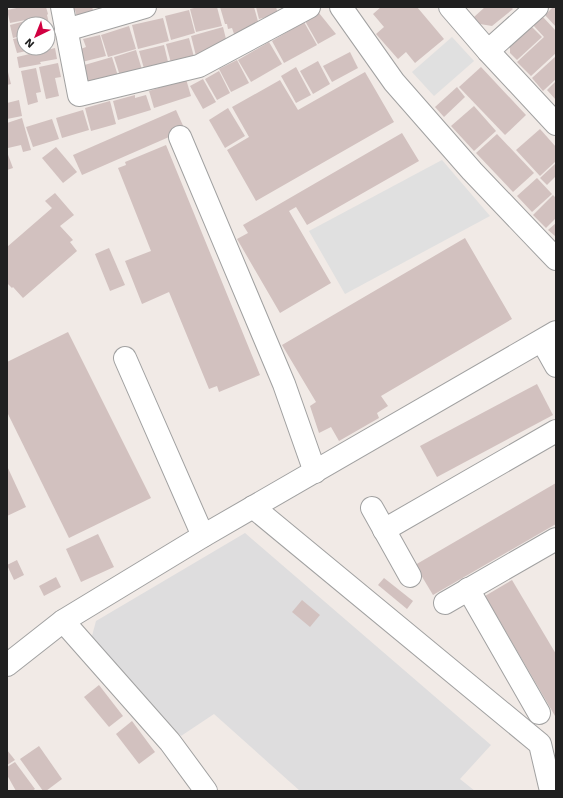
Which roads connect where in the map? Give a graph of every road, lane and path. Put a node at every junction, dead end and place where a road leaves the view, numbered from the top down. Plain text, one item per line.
1 (62, 7) edge
2 (145, 7) edge
3 (309, 7) edge
4 (341, 7) edge
5 (450, 7) edge
6 (537, 7) edge
7 (66, 30) junction
8 (488, 51) junction
9 (556, 124) edge
10 (180, 136) dead end
11 (556, 259) edge
12 (549, 336) edge
13 (126, 358) dead end
14 (556, 366) edge
15 (556, 431) edge
16 (315, 472) junction
17 (254, 507) junction
18 (372, 508) dead end
19 (384, 530) junction
20 (203, 536) junction
21 (556, 540) edge
22 (410, 576) dead end
23 (468, 590) junction
24 (444, 603) dead end
25 (62, 622) junction
26 (7, 665) edge
27 (539, 713) dead end
28 (206, 791) edge
29 (551, 791) edge

1 - 7 street
2 - 7 street
3 - 7 street
4 - 11 street
5 - 8 street
6 - 8 street
8 - 9 street
10 - 16 street
12 - 14 street
12 - 16 street
13 - 20 street
15 - 19 street
16 - 17 street
17 - 20 street
17 - 29 street
18 - 19 street
19 - 22 street
20 - 25 street
21 - 23 street
23 - 24 street
23 - 27 street
25 - 26 street
25 - 28 street

